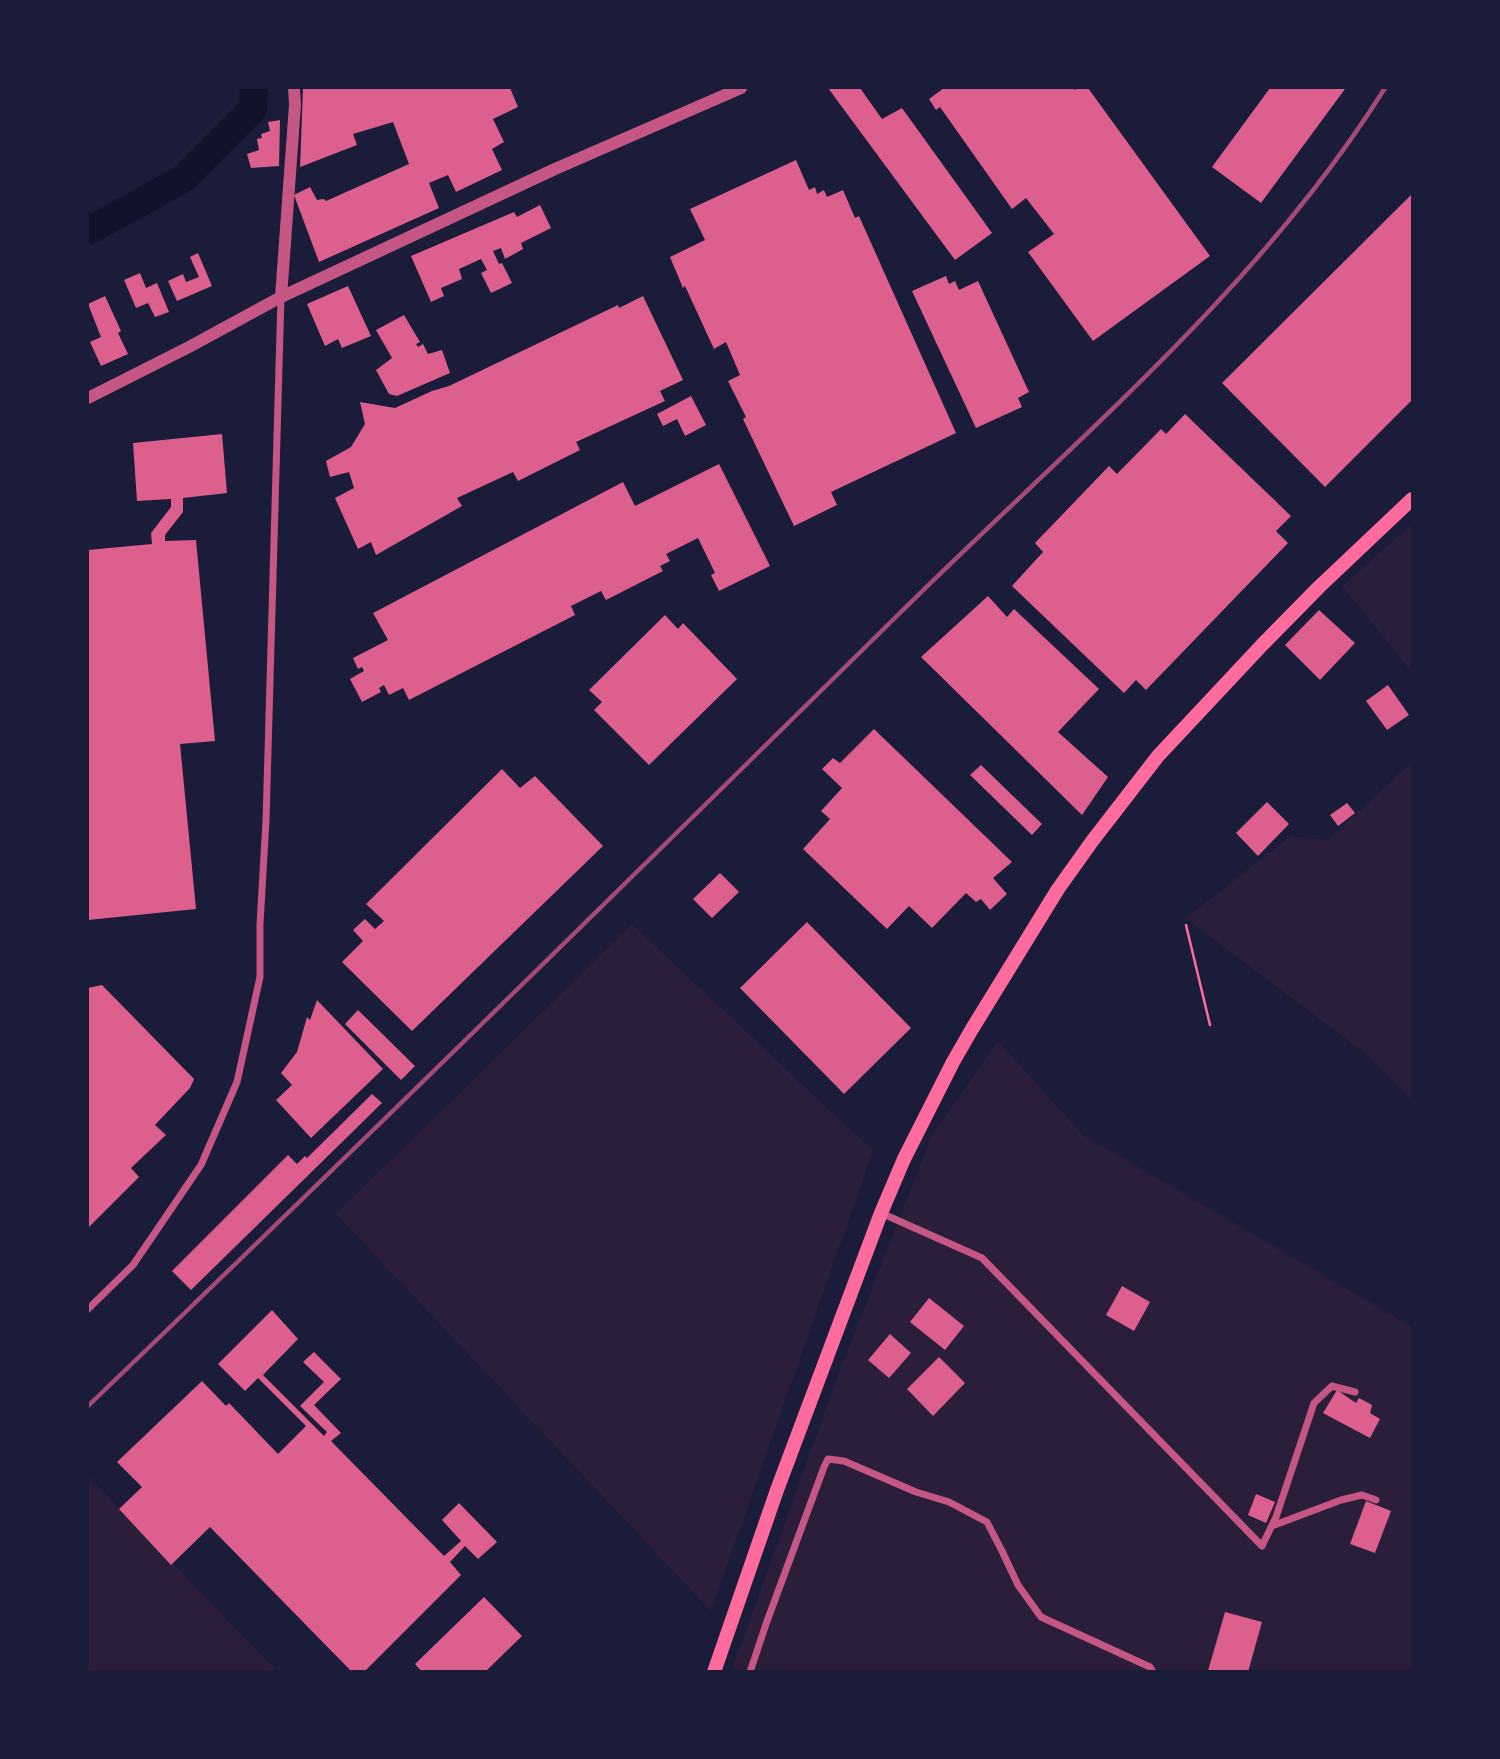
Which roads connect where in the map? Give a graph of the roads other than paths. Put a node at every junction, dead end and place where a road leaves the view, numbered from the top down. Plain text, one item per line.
1 (294, 88) edge
2 (741, 88) edge
3 (281, 297) junction
4 (88, 398) edge
5 (1412, 499) edge
6 (881, 1213) junction
7 (88, 1309) edge
8 (1355, 1392) dead end
9 (1376, 1500) dead end
10 (1272, 1526) junction
11 (713, 1671) edge
12 (750, 1671) edge
13 (1153, 1671) edge

1 - 3 street
2 - 3 street
3 - 4 street
3 - 7 street
5 - 6 main road
6 - 10 street
6 - 11 main road
8 - 10 street
9 - 10 street
12 - 13 street

